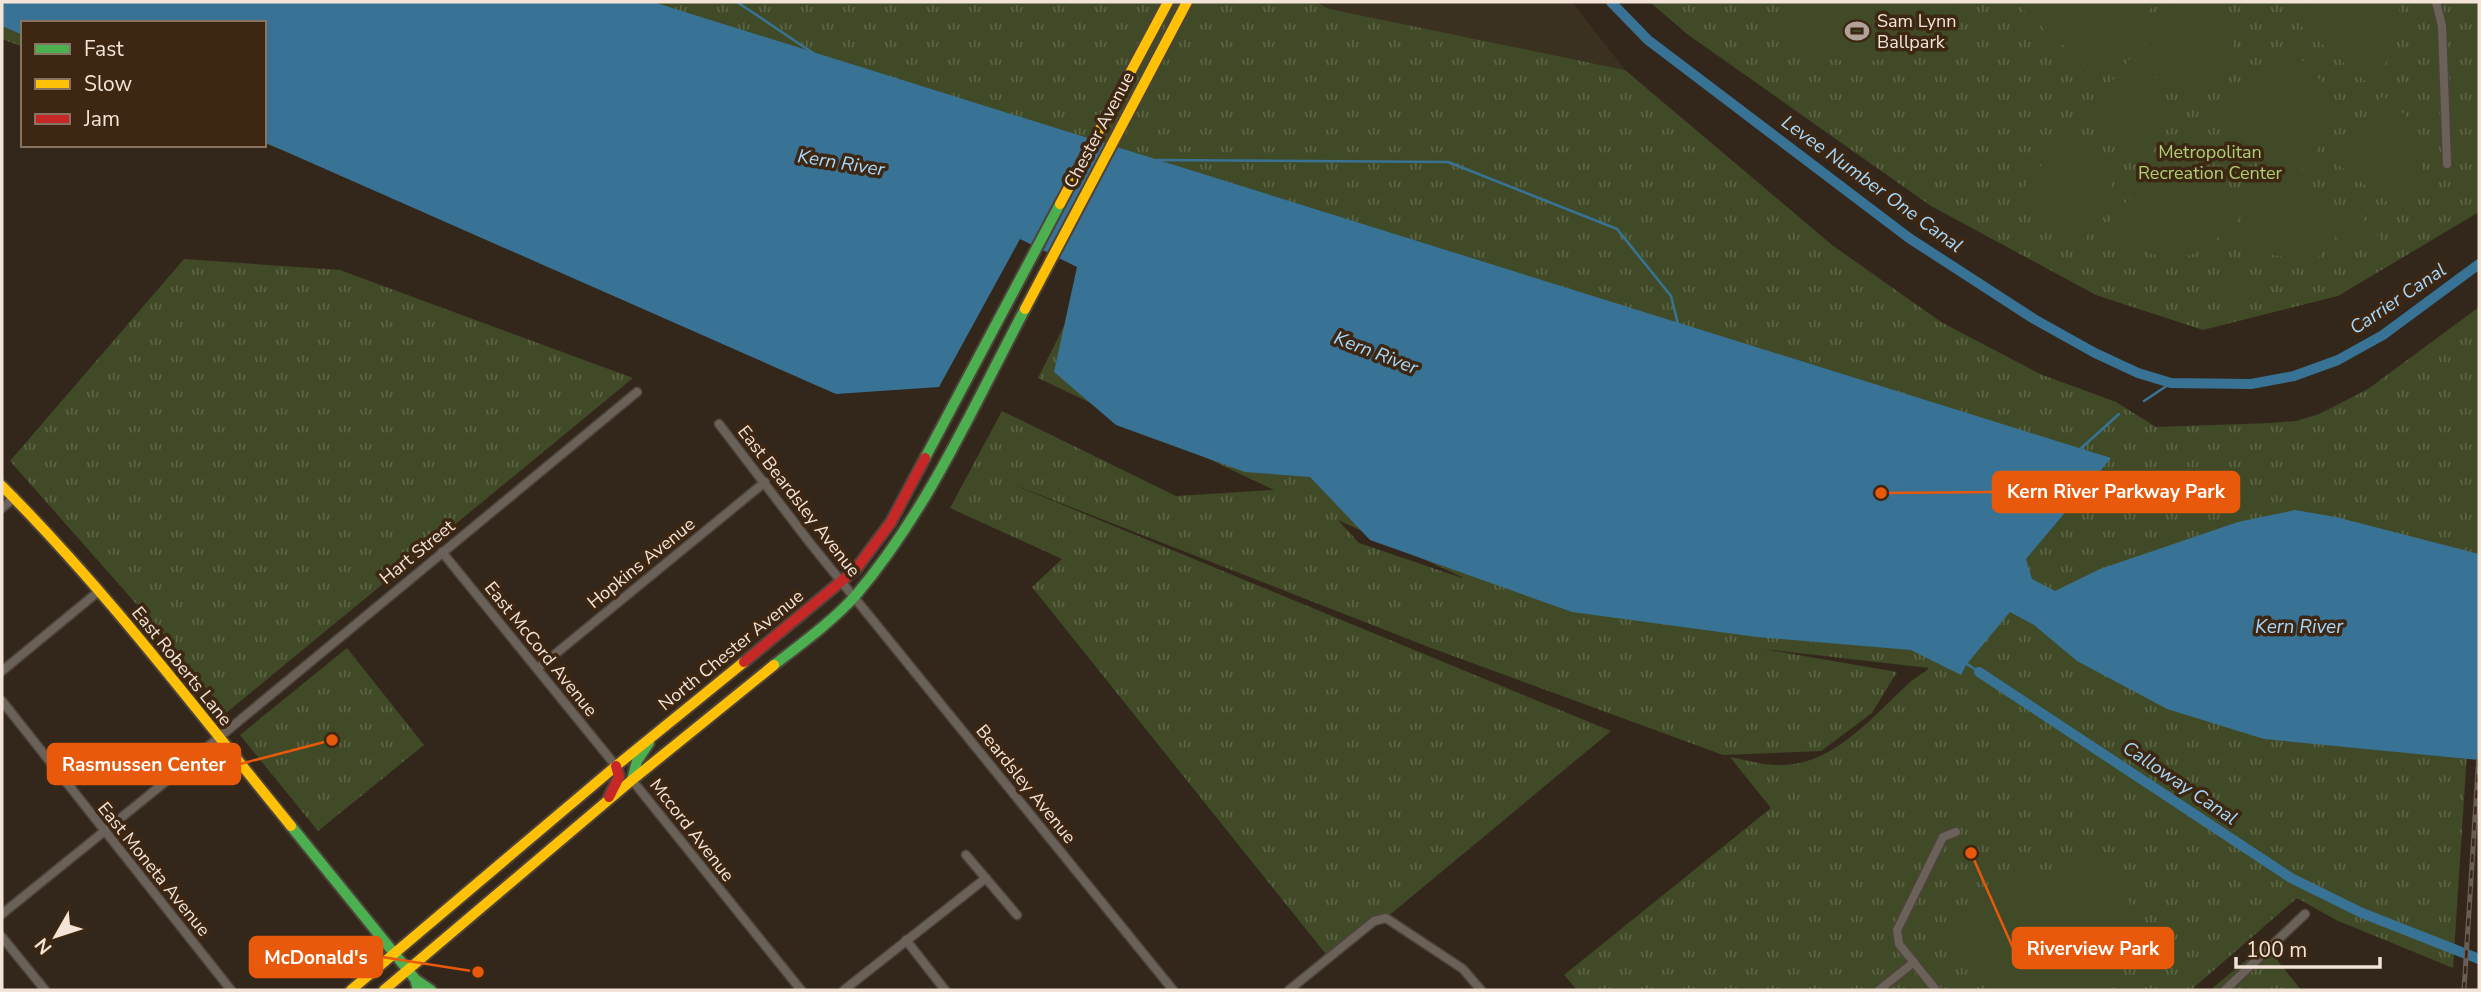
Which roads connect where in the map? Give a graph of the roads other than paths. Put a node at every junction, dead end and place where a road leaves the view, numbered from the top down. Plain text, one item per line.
1 (1168, 2) edge
2 (1187, 2) edge
3 (2437, 2) edge
4 (2447, 164) dead end
5 (1033, 255) joint
6 (637, 392) dead end
7 (719, 424) dead end
8 (765, 482) junction
9 (2, 486) edge
10 (15, 498) junction
11 (2, 508) edge
12 (442, 552) junction
13 (842, 582) junction
14 (99, 591) junction
15 (855, 597) junction
16 (537, 669) junction
17 (2, 671) edge
18 (2, 701) edge
19 (654, 735) junction
20 (218, 738) junction
21 (616, 766) junction
22 (632, 780) junction
23 (606, 803) junction
24 (1956, 832) dead end
25 (104, 833) junction
26 (965, 855) dead end
27 (986, 878) junction
28 (2, 914) edge
29 (2305, 914) dead end
30 (1017, 915) dead end
31 (2, 937) edge
32 (906, 940) junction
33 (394, 954) junction
34 (1914, 962) junction
35 (413, 980) edge
36 (45, 990) edge
37 (231, 990) edge
38 (351, 990) edge
39 (384, 990) edge
40 (430, 990) edge
41 (801, 990) edge
42 (844, 990) edge
43 (946, 990) edge
44 (1173, 990) edge
45 (1289, 990) edge
46 (1480, 990) edge
47 (1879, 990) edge
48 (1936, 990) edge
49 (2225, 990) edge

1 - 5 main road, Chester Avenue
2 - 15 main road, Chester Avenue
3 - 4 street
5 - 13 main road, North Chester Avenue
6 - 12 street, Hart Street
7 - 8 street, East Beardsley Avenue
8 - 13 street, East Beardsley Avenue
8 - 16 street, Hopkins Avenue
9 - 10 main road, East Roberts Lane
10 - 11 street
10 - 14 main road, East Roberts Lane
12 - 16 street, East McCord Avenue
12 - 20 street, Hart Street
13 - 15 street, East Beardsley Avenue
13 - 19 main road, North Chester Avenue
14 - 17 street
14 - 20 main road, East Roberts Lane
15 - 22 main road
15 - 44 street, Beardsley Avenue
16 - 21 street, East McCord Avenue
18 - 25 street, East Moneta Avenue
19 - 21 main road, North Chester Avenue
19 - 22 main road
20 - 25 street, Hart Street
20 - 33 main road, East Roberts Lane
21 - 23 main road
21 - 33 main road, North Chester Avenue
22 - 23 main road
22 - 41 street, Mccord Avenue
23 - 35 main road
24 - 34 street
25 - 28 street, Hart Street
25 - 37 street, East Moneta Avenue
26 - 27 street
27 - 30 street
27 - 32 street
29 - 49 street
31 - 36 street
32 - 42 street
32 - 43 street
33 - 35 main road, East Roberts Lane
33 - 38 main road, North Chester Avenue
34 - 47 street
34 - 48 street
35 - 39 main road
35 - 40 main road, East Roberts Lane
45 - 46 street

